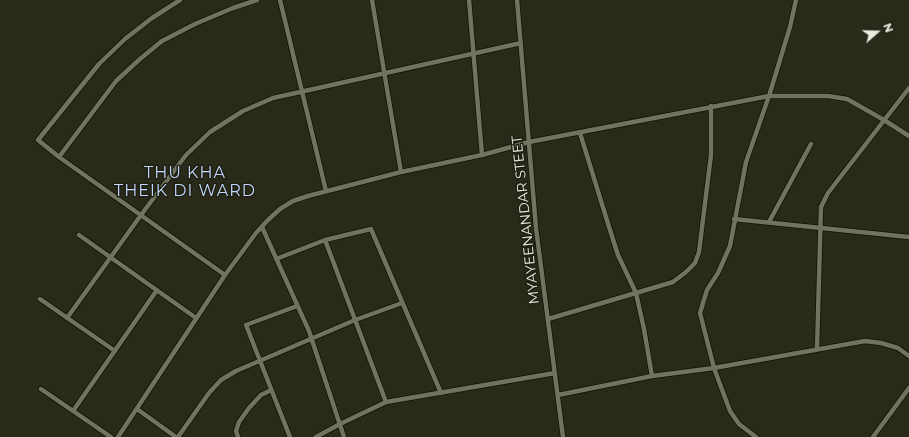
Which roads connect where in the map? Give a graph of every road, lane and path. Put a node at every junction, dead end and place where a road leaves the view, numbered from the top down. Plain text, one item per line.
1 (180, 0) edge
2 (257, 0) edge
3 (280, 0) edge
4 (372, 0) edge
5 (469, 0) edge
6 (517, 0) edge
7 (796, 0) edge
8 (521, 43) junction
9 (474, 54) junction
10 (384, 74) junction
11 (909, 88) edge
12 (302, 91) junction
13 (769, 96) junction
14 (711, 106) junction
15 (884, 120) junction
16 (580, 133) junction
17 (909, 136) edge
18 (529, 142) junction
19 (811, 144) dead end
20 (482, 155) junction
21 (59, 157) junction
22 (401, 172) junction
23 (326, 191) junction
24 (141, 215) junction
25 (734, 219) junction
26 (769, 222) junction
27 (262, 227) junction
28 (821, 227) junction
29 (79, 235) dead end
30 (909, 237) edge
31 (324, 240) junction
32 (111, 258) junction
33 (276, 259) junction
34 (225, 275) junction
35 (157, 290) junction
36 (636, 293) junction
37 (40, 299) dead end
38 (402, 303) junction
39 (297, 306) junction
40 (67, 318) junction
41 (196, 318) junction
42 (548, 319) junction
43 (355, 320) junction
44 (312, 339) junction
45 (816, 349) junction
46 (115, 351) junction
47 (909, 356) edge
48 (260, 361) junction
49 (714, 368) junction
50 (555, 373) junction
51 (652, 376) junction
52 (909, 388) edge
53 (41, 389) dead end
54 (272, 390) junction
55 (441, 393) junction
56 (558, 395) junction
57 (386, 402) junction
58 (137, 408) junction
59 (73, 411) junction
60 (340, 424) junction
61 (111, 437) edge
62 (118, 437) edge
63 (177, 437) edge
64 (238, 437) edge
65 (290, 437) edge
66 (316, 437) edge
67 (344, 437) edge
68 (563, 437) edge
69 (756, 437) edge
70 (873, 437) edge

1 - 21 street
2 - 21 street
3 - 12 street
4 - 10 street
5 - 9 street
6 - 8 street, MYAYEENANDAR STEET
7 - 13 street
8 - 9 street
8 - 18 street, MYAYEENANDAR STEET
9 - 10 street
9 - 20 street
10 - 12 street
10 - 22 street
11 - 15 street
12 - 23 street
12 - 24 street
13 - 14 street
13 - 15 street
13 - 25 street
14 - 16 street
14 - 36 street
15 - 17 street
15 - 28 street
16 - 18 street
16 - 36 street
18 - 20 street
18 - 42 street, MYAYEENANDAR STEET
19 - 26 street
20 - 22 street
21 - 24 street
22 - 23 street
23 - 27 street
24 - 32 street
24 - 34 street
25 - 26 street
25 - 49 street
26 - 28 street
27 - 33 street
27 - 34 street
28 - 30 street
28 - 45 street
29 - 32 street
31 - 33 street
31 - 38 street
31 - 43 street
32 - 35 street
32 - 40 street
33 - 39 street
34 - 41 street
35 - 41 street
35 - 46 street
36 - 42 street
36 - 51 street
37 - 40 street
38 - 43 street
38 - 55 street
39 - 44 street
39 - 48 street
40 - 46 street
41 - 58 street
42 - 50 street, MYAYEENANDAR STEET
43 - 44 street
43 - 57 street
44 - 48 street
44 - 60 street
45 - 47 street
45 - 49 street
46 - 59 street
48 - 54 street
48 - 63 street
49 - 51 street
49 - 69 street
50 - 55 street
50 - 56 street, MYAYEENANDAR STEET
51 - 56 street
52 - 70 street
53 - 59 street
54 - 64 street
54 - 65 street
55 - 57 street
56 - 68 street, MYAYEENANDAR STEET
57 - 60 street
58 - 62 street
58 - 63 street
59 - 61 street
60 - 66 street
60 - 67 street

